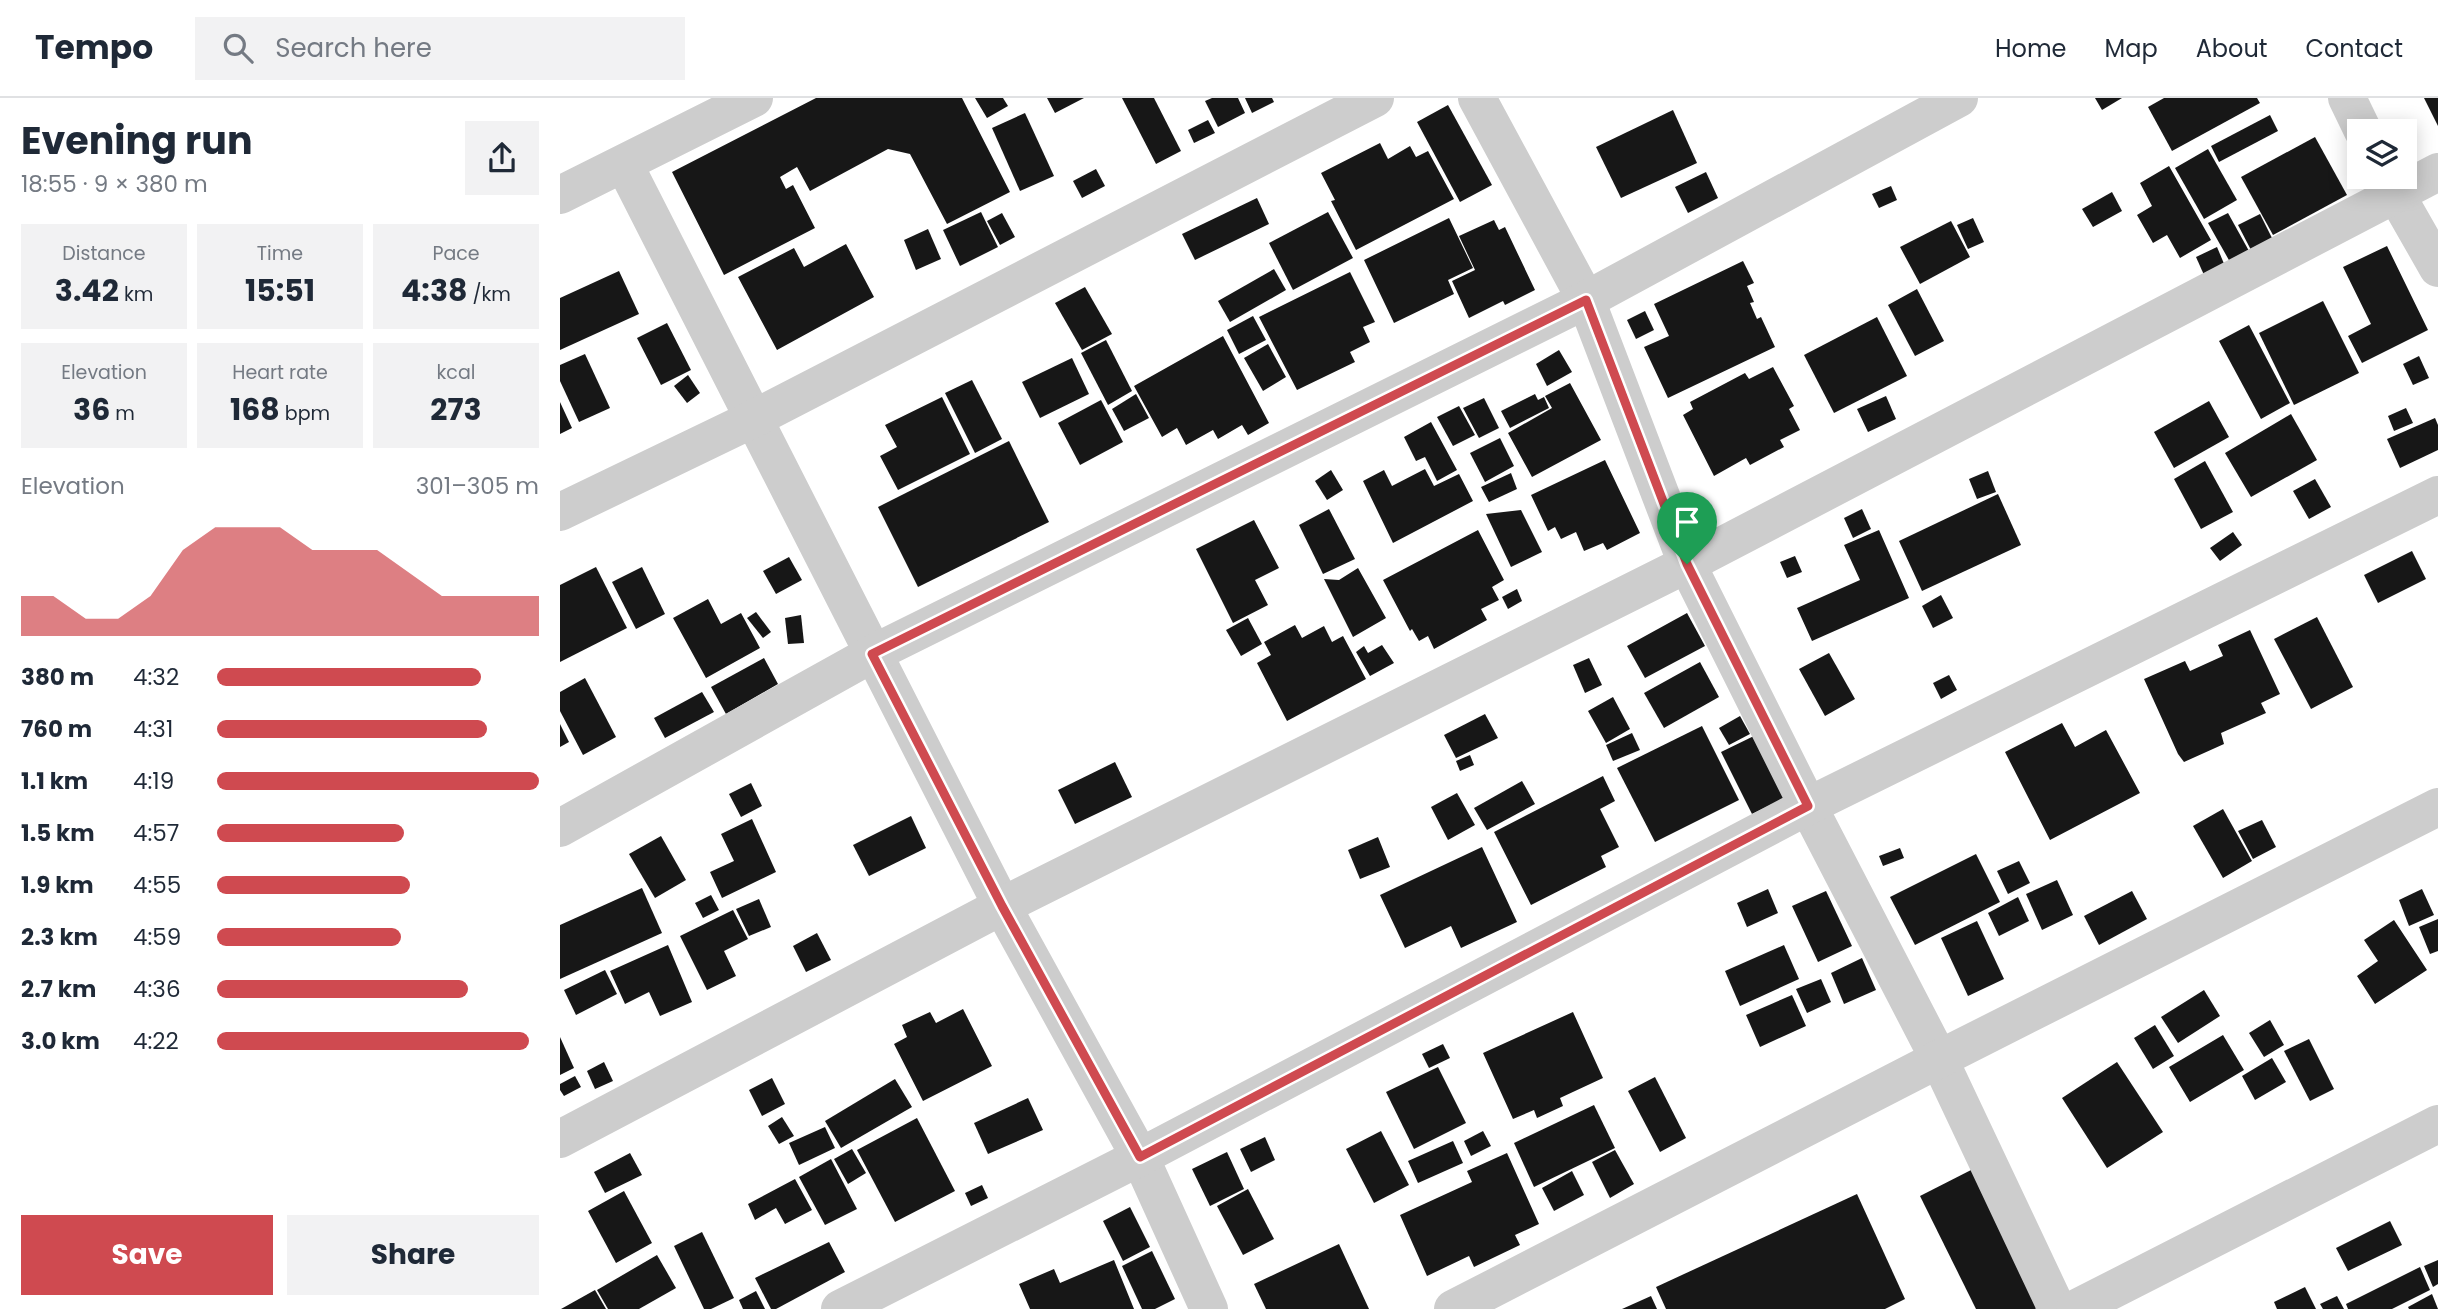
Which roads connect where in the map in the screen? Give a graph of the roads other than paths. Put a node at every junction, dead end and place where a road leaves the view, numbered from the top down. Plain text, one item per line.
1 (754, 98) edge
2 (1375, 98) edge
3 (1477, 98) edge
4 (1959, 98) edge
5 (2347, 98) edge
6 (2357, 119) edge
7 (624, 164) junction
8 (2438, 172) edge
9 (2417, 178) edge
10 (2383, 189) edge
11 (2392, 189) edge
12 (560, 195) edge
13 (2438, 268) edge
14 (1586, 300) junction
15 (755, 418) junction
16 (2438, 495) edge
17 (560, 512) edge
18 (1687, 564) junction
19 (872, 654) junction
20 (1808, 806) junction
21 (2438, 807) edge
22 (560, 828) edge
23 (1002, 906) junction
24 (1940, 1059) junction
25 (2438, 1124) edge
26 (560, 1139) edge
27 (1140, 1157) junction
28 (840, 1309) edge
29 (1209, 1309) edge
30 (1453, 1309) edge
31 (2057, 1309) edge
32 (2074, 1309) edge

1 - 7 street
2 - 15 street
3 - 14 street
4 - 14 street
5 - 6 street
7 - 12 street
7 - 15 street
8 - 9 street
10 - 18 street
11 - 13 street
14 - 18 street
14 - 19 street
15 - 17 street
15 - 19 street
16 - 20 street
18 - 20 street
18 - 23 street
19 - 22 street
19 - 23 street
20 - 24 street
20 - 27 street
21 - 24 street
23 - 26 street
23 - 27 street
24 - 30 street
24 - 31 street
25 - 32 street
27 - 28 street
27 - 29 street

